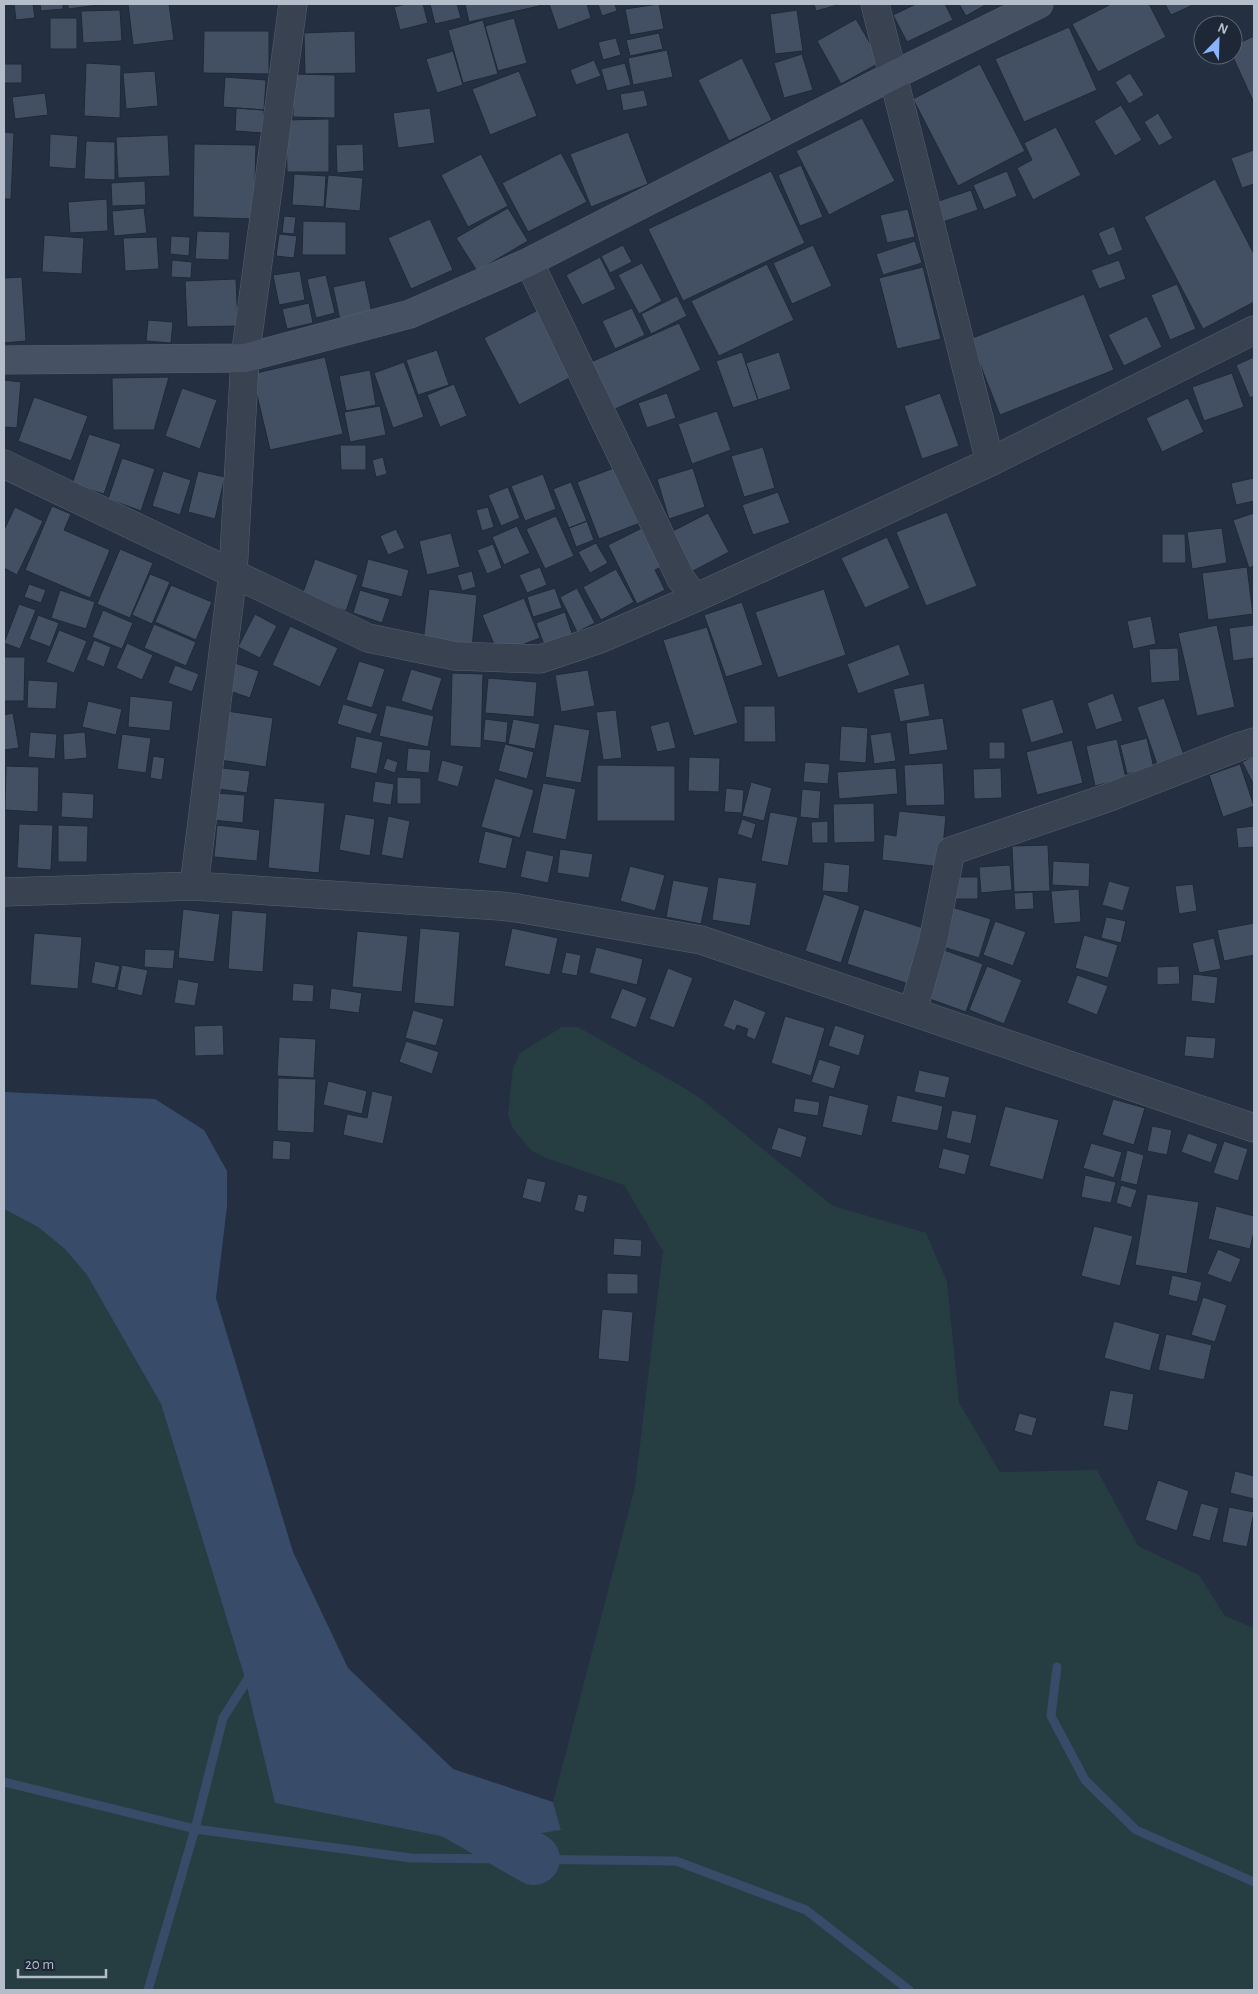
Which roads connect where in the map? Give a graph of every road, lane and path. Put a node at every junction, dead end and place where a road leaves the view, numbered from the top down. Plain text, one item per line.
1 (293, 4) edge
2 (875, 4) edge
3 (1039, 4) edge
4 (894, 76) junction
5 (529, 262) junction
6 (1254, 330) edge
7 (245, 358) junction
8 (4, 360) edge
9 (990, 462) junction
10 (4, 464) edge
11 (232, 574) junction
12 (695, 598) junction
13 (1254, 742) edge
14 (194, 886) junction
15 (4, 892) edge
16 (913, 1011) junction
17 (1254, 1128) edge

1 - 7 street
2 - 4 street
3 - 4 street
4 - 5 street
4 - 9 street
5 - 7 street
5 - 12 street
6 - 9 street
7 - 8 street
7 - 11 street
9 - 12 street
10 - 11 street
11 - 12 street
11 - 14 street
13 - 16 street
14 - 15 street
14 - 16 street
16 - 17 street

